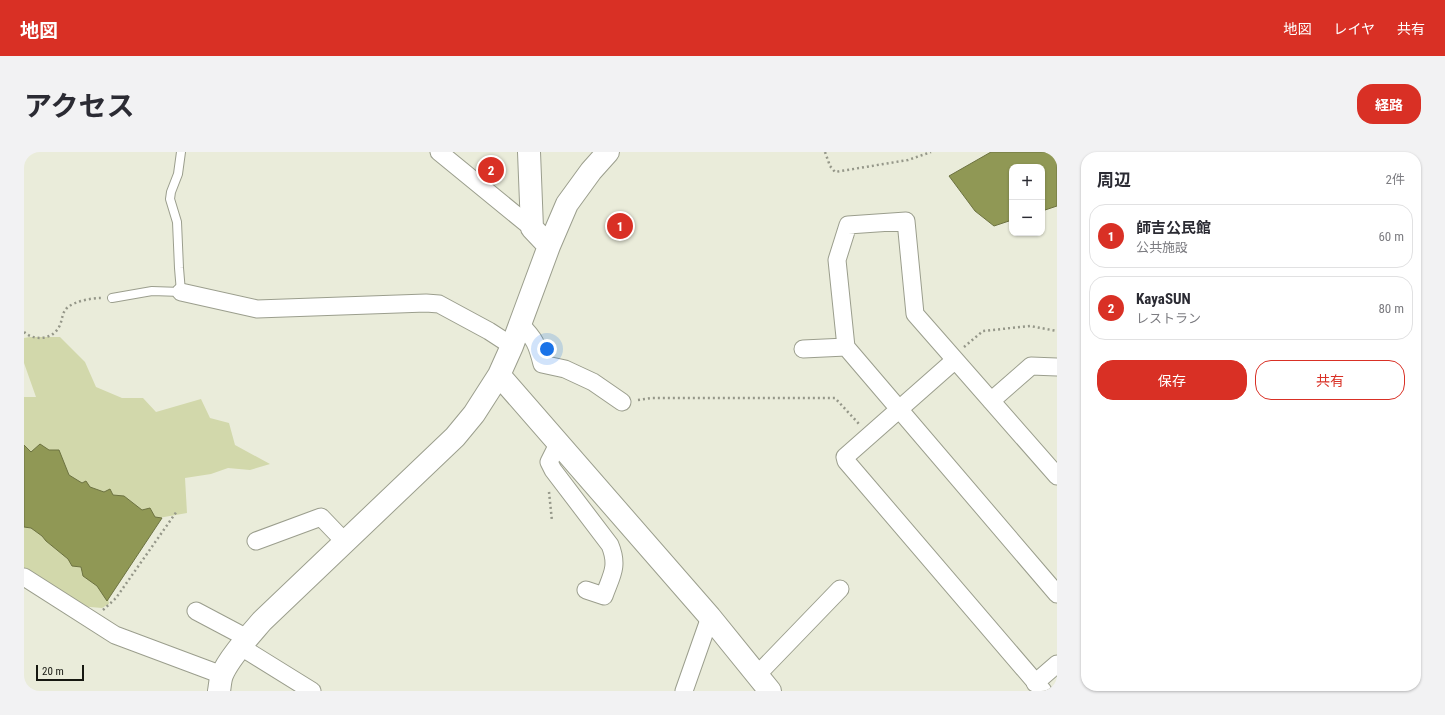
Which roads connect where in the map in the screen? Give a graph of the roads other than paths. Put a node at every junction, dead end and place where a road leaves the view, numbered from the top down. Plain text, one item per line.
1 (181, 152) edge
2 (439, 152) edge
3 (529, 152) edge
4 (608, 152) edge
5 (532, 228) junction
6 (549, 246) junction
7 (181, 292) junction
8 (112, 298) road end
9 (520, 324) junction
10 (512, 346) junction
11 (846, 347) junction
12 (803, 349) dead end
13 (954, 358) junction
14 (1057, 367) edge
15 (499, 374) junction
16 (991, 401) junction
17 (622, 402) road end
18 (899, 409) junction
19 (558, 444) junction
20 (1057, 476) edge
21 (256, 542) dead end
22 (345, 542) junction
23 (24, 577) edge
24 (840, 589) dead end
25 (586, 590) dead end
26 (1057, 594) edge
27 (196, 611) dead end
28 (710, 617) junction
29 (244, 642) junction
30 (1057, 664) edge
31 (220, 683) edge
32 (764, 683) edge
33 (1039, 687) edge
34 (312, 691) edge
35 (684, 691) edge

1 - 7 lane
2 - 5 street
3 - 5 street
4 - 6 street
5 - 6 street
6 - 9 street
7 - 8 lane
7 - 10 street
9 - 10 street
9 - 17 street
10 - 15 street
11 - 12 street
11 - 13 street
11 - 18 street
13 - 16 street
13 - 18 street
14 - 16 street
15 - 19 street
15 - 22 street
16 - 20 street
18 - 26 street
18 - 33 street
19 - 25 street
19 - 28 street
21 - 22 street
22 - 29 street
23 - 31 street
24 - 32 street
27 - 29 street
28 - 32 street
28 - 35 street
29 - 31 street
29 - 34 street
30 - 33 street

